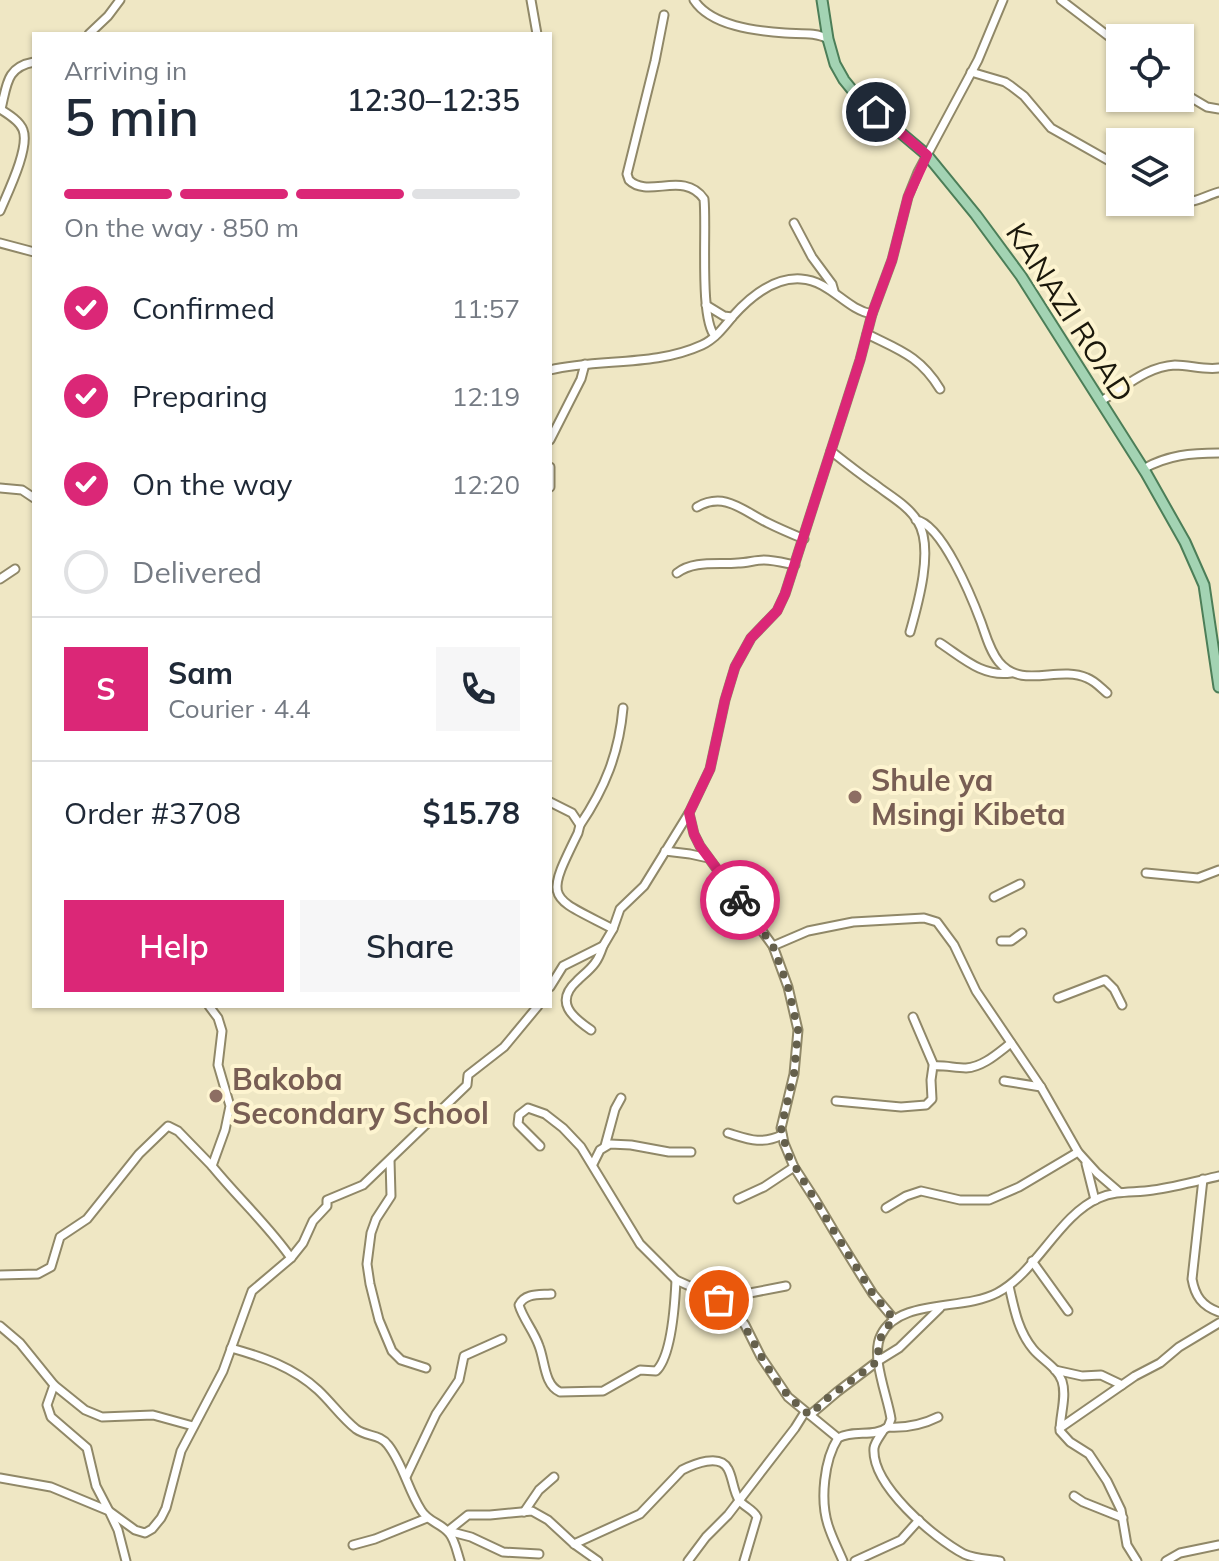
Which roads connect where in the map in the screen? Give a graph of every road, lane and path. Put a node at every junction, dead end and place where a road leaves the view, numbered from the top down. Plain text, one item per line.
1 (120, 0) edge
2 (531, 0) edge
3 (694, 0) edge
4 (822, 0) edge
5 (1003, 0) edge
6 (1061, 0) edge
7 (664, 15) dead end
8 (91, 32) edge
9 (537, 32) edge
10 (1106, 34) edge
11 (828, 39) junction
12 (32, 63) edge
13 (971, 72) junction
14 (1194, 99) edge
15 (0, 109) edge
16 (1219, 109) edge
17 (23, 129) junction
18 (32, 129) edge
19 (927, 155) junction
20 (1106, 159) edge
21 (1219, 192) edge
22 (1194, 202) edge
23 (0, 211) edge
24 (794, 223) dead end
25 (0, 243) edge
26 (32, 251) edge
27 (834, 291) junction
28 (706, 305) junction
29 (872, 314) junction
30 (732, 317) junction
31 (867, 334) junction
32 (715, 336) junction
33 (585, 364) junction
34 (1219, 368) edge
35 (552, 370) edge
36 (940, 389) dead end
37 (1101, 401) junction
38 (552, 436) edge
39 (831, 451) junction
40 (1219, 453) edge
41 (1143, 469) junction
42 (0, 488) edge
43 (32, 497) edge
44 (697, 507) dead end
45 (916, 520) junction
46 (804, 539) junction
47 (795, 565) junction
48 (15, 569) dead end
49 (677, 573) dead end
50 (0, 579) edge
51 (910, 632) dead end
52 (940, 643) dead end
53 (1011, 673) junction
54 (1219, 687) edge
55 (1107, 693) dead end
56 (623, 708) dead end
57 (552, 803) edge
58 (689, 813) junction
59 (580, 825) junction
60 (665, 851) junction
61 (708, 858) junction
62 (1219, 870) edge
63 (1146, 873) dead end
64 (553, 882) edge
65 (1020, 884) dead end
66 (994, 897) dead end
67 (613, 929) junction
68 (1022, 933) dead end
69 (1001, 941) dead end
70 (603, 946) junction
71 (773, 946) junction
72 (553, 978) edge
73 (1058, 998) dead end
74 (1122, 1005) dead end
75 (210, 1008) edge
76 (536, 1008) edge
77 (913, 1017) dead end
78 (591, 1030) dead end
79 (1011, 1043) junction
80 (934, 1066) junction
81 (1004, 1081) dead end
82 (1041, 1087) junction
83 (621, 1098) dead end
84 (836, 1101) dead end
85 (728, 1133) dead end
86 (782, 1135) junction
87 (540, 1146) dead end
88 (605, 1146) junction
89 (691, 1152) dead end
90 (1078, 1152) junction
91 (390, 1160) junction
92 (1086, 1162) junction
93 (593, 1164) junction
94 (212, 1166) junction
95 (794, 1167) junction
96 (1219, 1176) edge
97 (1203, 1179) junction
98 (1119, 1192) junction
99 (738, 1199) dead end
100 (1095, 1200) junction
101 (886, 1208) dead end
102 (291, 1258) junction
103 (1032, 1261) junction
104 (0, 1275) edge
105 (676, 1280) junction
106 (786, 1286) dead end
107 (1009, 1286) junction
108 (551, 1294) dead end
109 (942, 1306) junction
110 (729, 1307) junction
111 (1068, 1311) dead end
112 (1219, 1312) edge
113 (894, 1319) junction
114 (1219, 1323) edge
115 (0, 1326) edge
116 (502, 1339) dead end
117 (231, 1348) junction
118 (878, 1361) junction
119 (426, 1368) dead end
120 (1055, 1370) junction
121 (54, 1385) junction
122 (1122, 1385) junction
123 (807, 1414) junction
124 (938, 1417) dead end
125 (193, 1426) junction
126 (1060, 1428) junction
127 (886, 1429) junction
128 (838, 1438) junction
129 (406, 1477) junction
130 (554, 1477) dead end
131 (0, 1478) edge
132 (1074, 1496) dead end
133 (739, 1501) junction
134 (109, 1511) junction
135 (524, 1512) junction
136 (427, 1518) junction
137 (1123, 1518) junction
138 (919, 1520) junction
139 (448, 1531) junction
140 (574, 1544) junction
141 (353, 1545) dead end
142 (1219, 1545) edge
143 (539, 1554) dead end
144 (1177, 1558) edge
145 (126, 1561) edge
146 (460, 1561) edge
147 (598, 1561) edge
148 (688, 1561) edge
149 (744, 1561) edge
150 (843, 1561) edge
151 (855, 1561) edge
152 (1000, 1561) edge
153 (1137, 1561) edge
154 (1166, 1561) edge

1 - 8 street
2 - 9 street
3 - 11 street
4 - 11 main road, KANAZI ROAD
5 - 13 street
6 - 10 street
7 - 28 street
11 - 19 main road, KANAZI ROAD
12 - 15 street
13 - 19 street
13 - 20 street
14 - 16 street
15 - 17 street
17 - 18 street
17 - 23 street
19 - 29 street
19 - 37 main road, KANAZI ROAD
21 - 22 street
24 - 27 street
25 - 26 street
27 - 29 street
27 - 30 street
28 - 30 street
28 - 32 street
29 - 31 street
30 - 32 street
31 - 36 street
31 - 39 street
32 - 33 street
33 - 35 street
33 - 38 street
34 - 37 street
37 - 41 main road, KANAZI ROAD
39 - 45 street
39 - 46 street
40 - 41 street
41 - 54 main road, KANAZI ROAD
42 - 43 street
44 - 46 street
45 - 51 street
45 - 53 street
46 - 47 street
47 - 49 street
47 - 58 street
48 - 50 street
52 - 53 street
53 - 55 street
56 - 59 street
57 - 59 street
58 - 60 street
58 - 61 street
59 - 64 street
60 - 61 street
60 - 67 street
61 - 71 street
62 - 63 street
64 - 67 street
65 - 66 street
67 - 70 street
68 - 69 street
70 - 72 street
70 - 78 street
71 - 79 street
71 - 86 street
73 - 74 street
75 - 94 street
76 - 91 street
77 - 80 street
79 - 80 street
79 - 82 street
80 - 84 street
81 - 82 street
82 - 90 street
83 - 88 street
85 - 86 street
86 - 95 street
87 - 93 street
88 - 89 street
88 - 93 street
90 - 92 street
90 - 101 street
91 - 102 street
91 - 119 street
92 - 98 street
92 - 100 street
93 - 105 street
94 - 102 street
94 - 104 street
95 - 99 street
95 - 113 street
96 - 97 street
97 - 98 street
97 - 112 street
98 - 100 street
100 - 103 street
102 - 117 street
103 - 107 street
103 - 111 street
105 - 108 street
105 - 110 street
106 - 110 street
107 - 109 street
107 - 120 street
109 - 113 street
109 - 118 street
110 - 123 street
113 - 118 street
114 - 122 street
115 - 121 street
116 - 129 street
117 - 125 street
117 - 129 street
118 - 123 street
118 - 127 street
120 - 122 street
120 - 126 street
121 - 125 street
121 - 134 street
122 - 126 street
123 - 128 street
123 - 133 street
124 - 127 street
125 - 134 street
126 - 137 street
127 - 128 street
127 - 138 street
128 - 150 street
129 - 136 street
130 - 135 street
131 - 134 street
132 - 137 street
133 - 140 street
133 - 148 street
133 - 149 street
134 - 145 street
135 - 139 street
135 - 140 street
136 - 139 street
136 - 141 street
137 - 153 street
138 - 151 street
138 - 152 street
139 - 143 street
139 - 146 street
140 - 147 street
142 - 144 street
144 - 154 street

